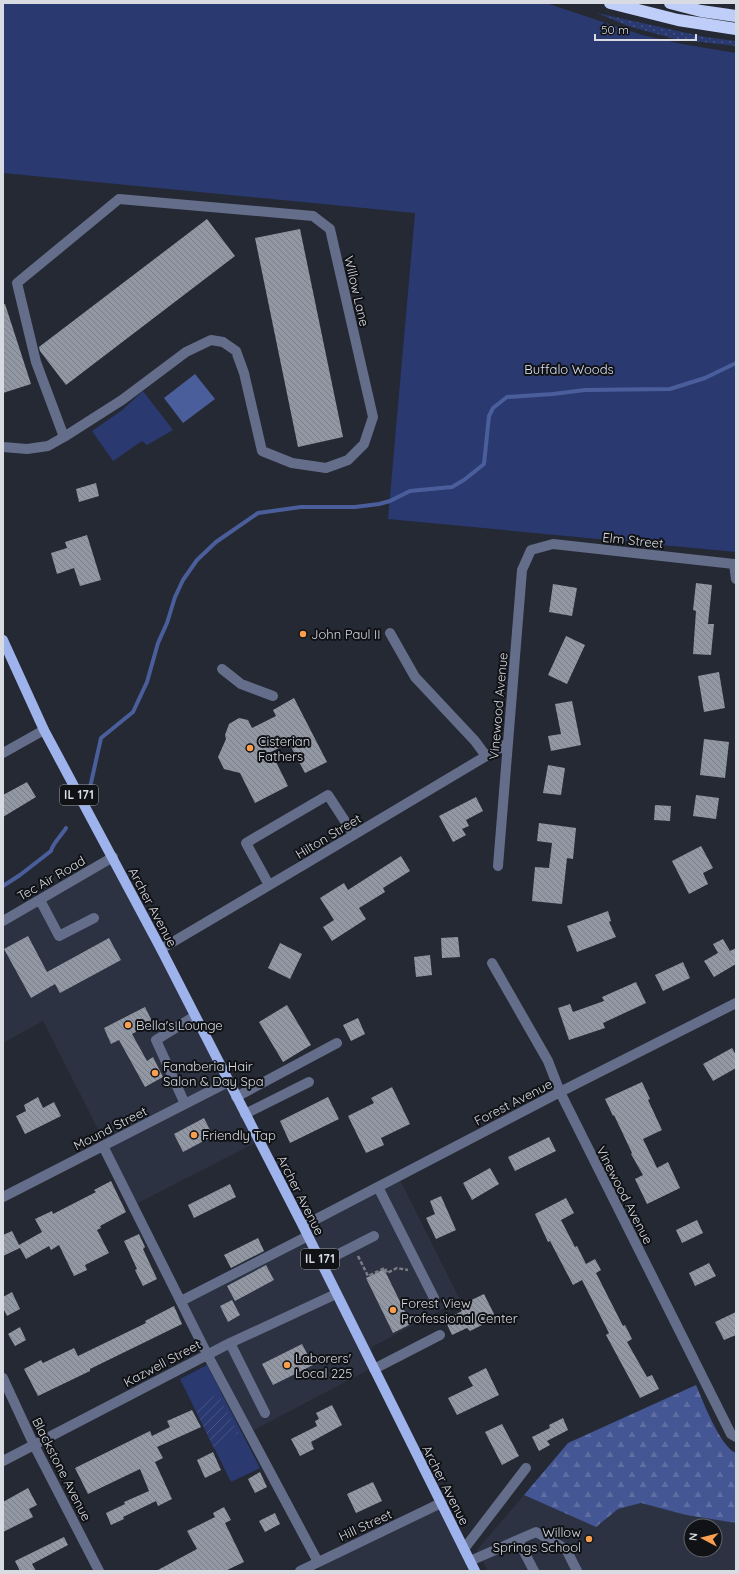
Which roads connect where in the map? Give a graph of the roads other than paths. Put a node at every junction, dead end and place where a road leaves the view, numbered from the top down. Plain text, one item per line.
1 (610, 3) edge
2 (670, 3) edge
3 (736, 16) edge
4 (736, 29) edge
5 (64, 436) junction
6 (3, 447) edge
7 (531, 550) joint
8 (736, 579) edge
9 (390, 633) dead end
10 (3, 640) edge
11 (222, 670) dead end
12 (273, 696) dead end
13 (44, 730) junction
14 (508, 743) junction
15 (3, 752) edge
16 (486, 756) junction
17 (354, 835) junction
18 (113, 857) junction
19 (498, 866) dead end
20 (269, 885) junction
21 (40, 900) junction
22 (94, 918) dead end
23 (3, 921) edge
24 (161, 949) junction
25 (492, 963) dead end
26 (736, 1003) edge
27 (195, 1016) junction
28 (337, 1043) dead end
29 (228, 1082) junction
30 (308, 1082) dead end
31 (560, 1092) junction
32 (236, 1097) junction
33 (184, 1104) junction
34 (245, 1114) junction
35 (103, 1146) junction
36 (378, 1187) junction
37 (3, 1197) edge
38 (303, 1226) junction
39 (308, 1236) junction
40 (374, 1236) dead end
41 (321, 1263) junction
42 (336, 1294) junction
43 (434, 1298) dead end
44 (180, 1301) junction
45 (440, 1335) dead end
46 (230, 1342) junction
47 (208, 1354) junction
48 (374, 1369) junction
49 (3, 1378) edge
50 (265, 1413) dead end
51 (736, 1437) edge
52 (34, 1445) junction
53 (3, 1460) edge
54 (526, 1468) dead end
55 (441, 1503) junction
56 (518, 1540) junction
57 (464, 1549) junction
58 (470, 1561) junction
59 (318, 1562) junction
60 (99, 1571) edge
61 (300, 1571) edge
62 (475, 1571) edge
63 (534, 1571) edge
64 (577, 1571) edge

1 - 4 highway
2 - 3 highway
5 - 5 street, Willow Lane
5 - 6 street, Willow Lane
7 - 8 street, Elm Street
7 - 14 street, Vinewood Avenue
9 - 16 street
10 - 13 main road, Archer Avenue / IL 171
11 - 12 street
13 - 15 street
13 - 18 main road, Archer Avenue / IL 171
14 - 16 street, Hilton Street
14 - 19 street, Vinewood Avenue
16 - 17 street, Hilton Street
17 - 20 street, Hilton Street
17 - 20 street
18 - 21 street, Tec Air Road
18 - 24 main road, Archer Avenue / IL 171
20 - 24 street, Hilton Street
21 - 22 street
21 - 23 street, Tec Air Road
24 - 27 main road, Archer Avenue / IL 171
25 - 31 street, Vinewood Avenue
26 - 31 street, Forest Avenue
27 - 29 main road, Archer Avenue / IL 171
27 - 33 street
28 - 32 street
29 - 32 main road, Archer Avenue / IL 171
29 - 33 street, Mound Street
30 - 34 street
31 - 36 street, Forest Avenue
31 - 51 street, Vinewood Avenue
32 - 34 main road, Archer Avenue / IL 171
33 - 35 street, Mound Street
34 - 38 main road, Archer Avenue / IL 171
35 - 37 street, Mound Street
35 - 44 street
36 - 38 street, Forest Avenue
36 - 43 street
38 - 39 main road, Archer Avenue / IL 171
39 - 41 main road, Archer Avenue / IL 171
39 - 44 street
40 - 41 street
41 - 42 main road, Archer Avenue / IL 171
42 - 46 street, Kazwell Street
42 - 48 main road, Archer Avenue / IL 171
44 - 47 street
45 - 48 street
46 - 47 street, Kazwell Street
46 - 50 street
47 - 52 street, Kazwell Street
47 - 59 street
48 - 55 main road, Archer Avenue / IL 171
49 - 52 street, Blackstone Avenue
52 - 53 street, Kazwell Street
52 - 60 street, Blackstone Avenue
54 - 57 street
55 - 57 main road, Archer Avenue / IL 171
55 - 59 street, Hill Street
56 - 58 street
56 - 63 street
56 - 64 street
57 - 58 main road, Archer Avenue / IL 171
58 - 62 main road, Archer Avenue / IL 171
59 - 61 street, Hill Street

